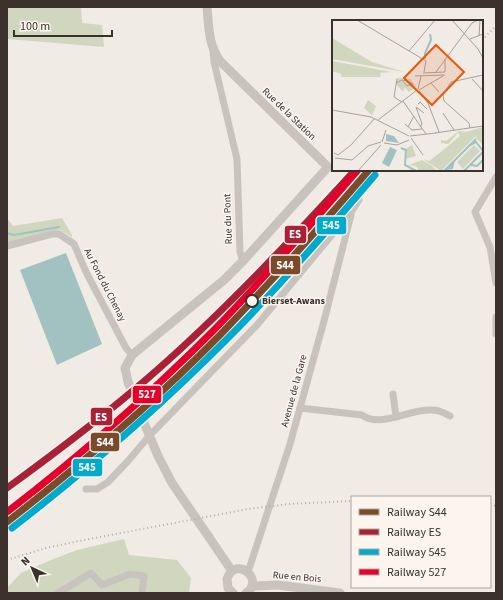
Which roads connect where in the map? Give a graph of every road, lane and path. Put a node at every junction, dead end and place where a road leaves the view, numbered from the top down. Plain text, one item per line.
1 (207, 7) edge
2 (213, 51) junction
3 (496, 177) edge
4 (359, 200) dead end
5 (351, 212) junction
6 (7, 246) edge
7 (243, 261) junction
8 (496, 284) edge
9 (496, 317) edge
10 (496, 334) edge
11 (132, 355) junction
12 (128, 382) tunnel mouth
13 (394, 394) dead end
14 (300, 408) junction
15 (396, 416) junction
16 (450, 416) dead end
17 (142, 418) tunnel mouth
18 (150, 435) junction
19 (86, 489) dead end
20 (232, 571) junction
21 (248, 572) junction
22 (249, 590) edge
23 (58, 593) edge
24 (142, 593) edge
25 (233, 593) edge
26 (340, 593) edge

1 - 2 street, Rue de la Station
2 - 7 street, Rue du Pont
2 - 7 street, Rue de la Station
3 - 8 street
4 - 5 street
5 - 14 street, Avenue de la Gare
5 - 18 street
6 - 11 street, Au Fond du Chenay
7 - 11 street
9 - 10 street
11 - 12 street
13 - 15 street
14 - 15 street
14 - 21 street, Avenue de la Gare
15 - 16 street
17 - 18 street
18 - 19 street
18 - 20 street
20 - 21 street
20 - 25 street
21 - 22 street
22 - 26 street, Rue en Bois
23 - 24 street

